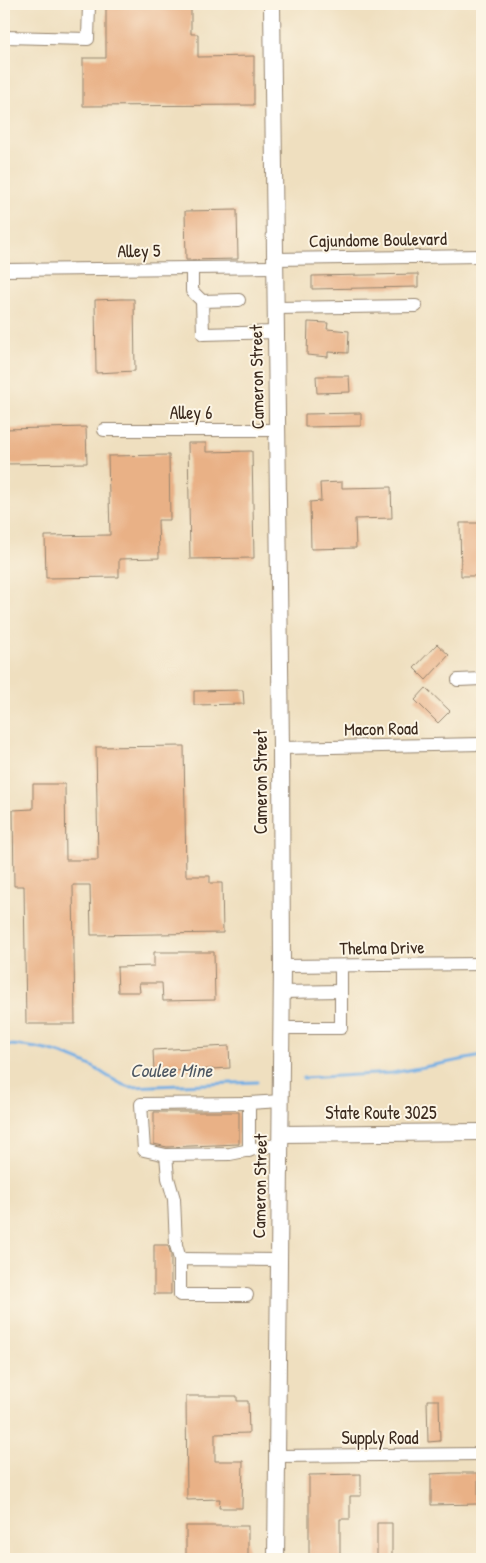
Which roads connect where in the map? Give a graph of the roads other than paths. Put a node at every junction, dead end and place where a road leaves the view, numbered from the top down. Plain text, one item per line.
1 (89, 4) edge
2 (272, 4) edge
3 (4, 37) edge
4 (482, 256) edge
5 (275, 263) junction
6 (192, 268) junction
7 (4, 270) edge
8 (239, 300) dead end
9 (202, 301) junction
10 (416, 306) dead end
11 (276, 308) junction
12 (276, 332) junction
13 (104, 430) dead end
14 (278, 430) junction
15 (482, 679) edge
16 (458, 680) dead end
17 (482, 744) edge
18 (281, 748) junction
19 (482, 964) edge
20 (282, 966) junction
21 (341, 966) junction
22 (341, 991) junction
23 (281, 992) junction
24 (282, 1028) junction
25 (281, 1101) junction
26 (249, 1103) junction
27 (482, 1132) edge
28 (281, 1139) junction
29 (249, 1151) junction
30 (166, 1155) junction
31 (180, 1259) junction
32 (279, 1260) junction
33 (247, 1294) dead end
34 (482, 1454) edge
35 (277, 1456) junction
36 (276, 1559) edge

1 - 3 street
2 - 5 main road, Cameron Street
4 - 5 street, Cajundome Boulevard
5 - 6 street, Alley 5
5 - 11 main road, Cameron Street
6 - 7 street, Alley 5
6 - 9 street
8 - 9 street
9 - 12 street
10 - 11 street
11 - 12 main road, Cameron Street
12 - 14 main road, Cameron Street
13 - 14 street, Alley 6
14 - 18 main road, Cameron Street
15 - 16 street
17 - 18 street, Macon Road
18 - 20 main road, Cameron Street
19 - 21 street, Thelma Drive
20 - 21 street, Thelma Drive
20 - 23 main road, Cameron Street
21 - 22 street
22 - 23 street
22 - 24 street
23 - 24 main road, Cameron Street
24 - 25 main road, Cameron Street
25 - 26 street
25 - 28 main road, Cameron Street
26 - 29 street
26 - 30 street
27 - 28 main road, State Route 3025
28 - 29 street
28 - 32 main road, Cameron Street
29 - 30 street
30 - 31 street
31 - 32 street
31 - 33 street
32 - 35 main road, Cameron Street
34 - 35 street, Supply Road
35 - 36 main road, Cameron Street

